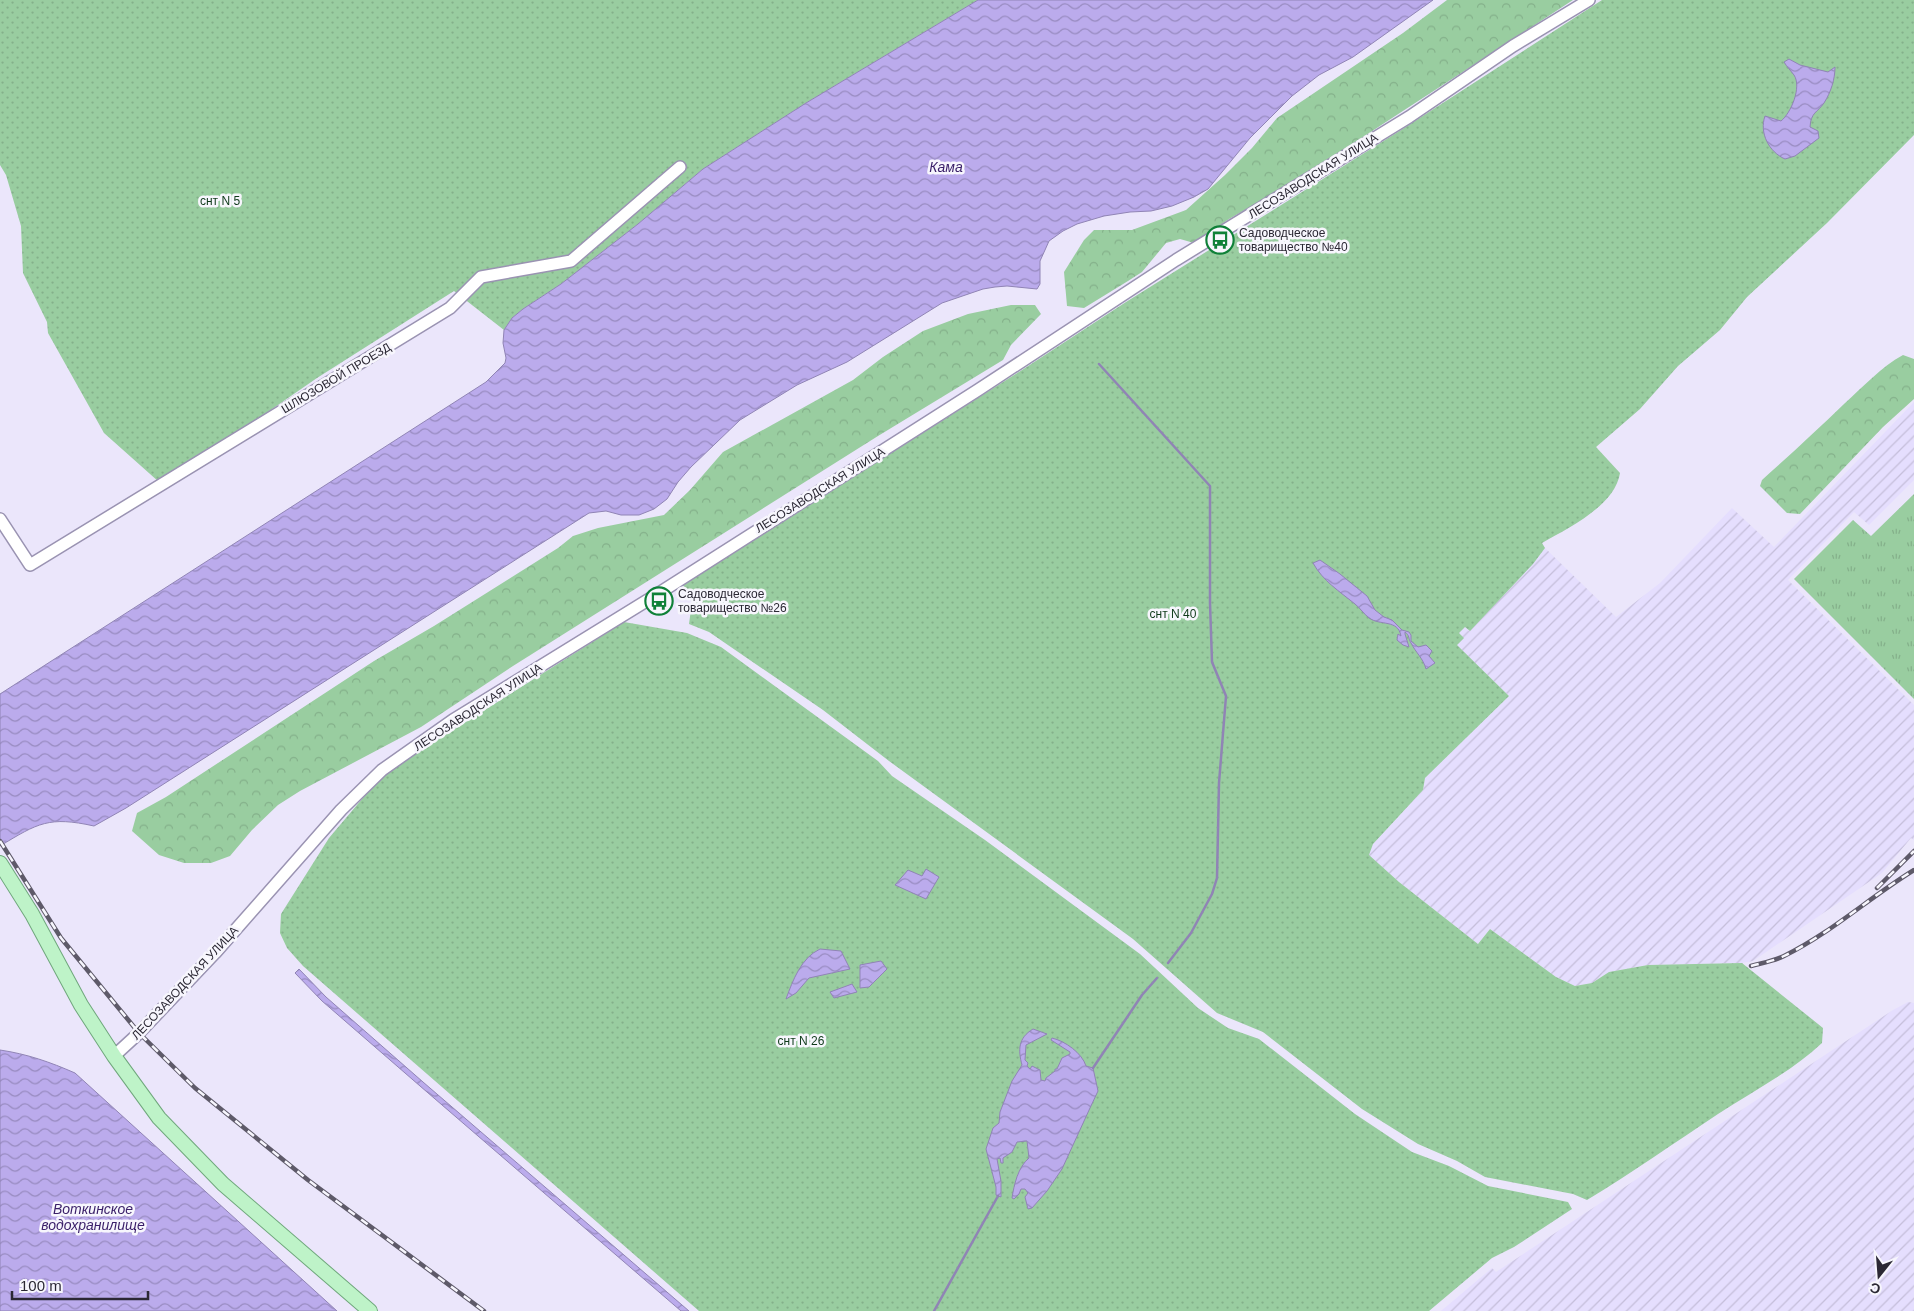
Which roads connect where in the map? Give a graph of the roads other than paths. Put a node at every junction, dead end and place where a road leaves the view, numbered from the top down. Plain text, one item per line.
1 (1589, 0) edge
2 (680, 167) dead end
3 (0, 519) edge
4 (0, 863) edge
5 (114, 1056) junction
6 (370, 1311) edge

1 - 5 street, ЛЕСОЗАВОДСКАЯ УЛИЦА
2 - 3 street, ШЛЮЗОВОЙ ПРОЕЗД
4 - 5 main road
5 - 6 main road

